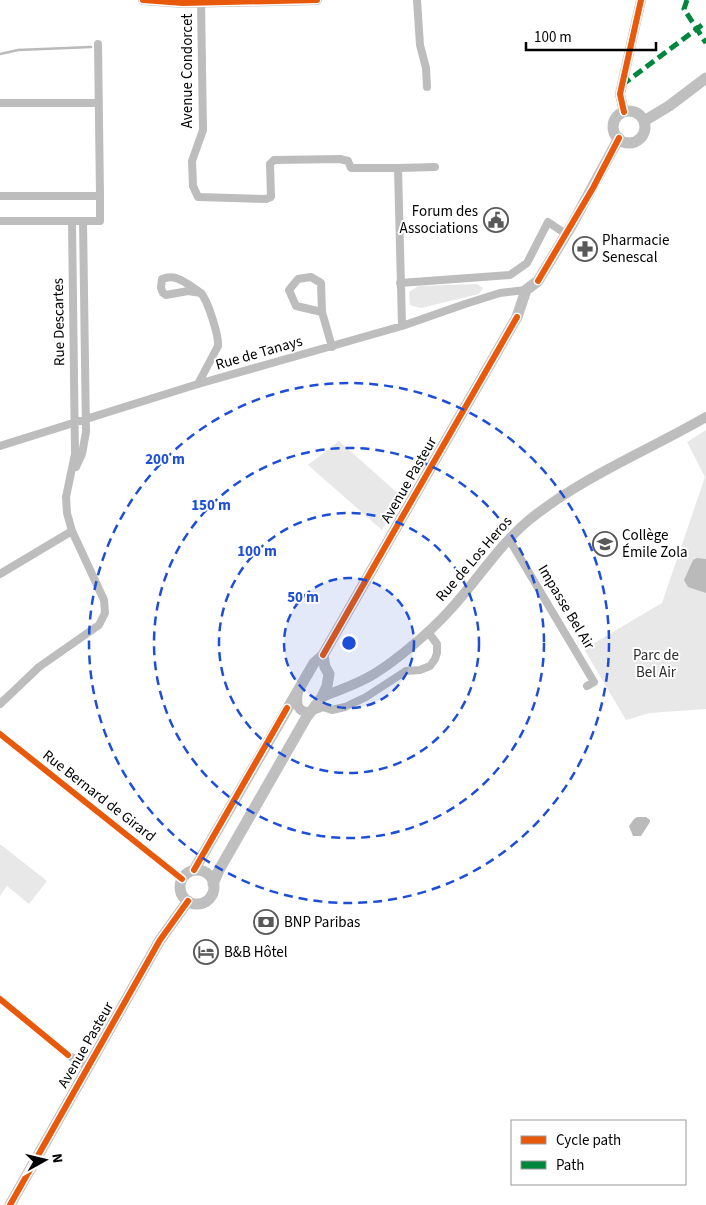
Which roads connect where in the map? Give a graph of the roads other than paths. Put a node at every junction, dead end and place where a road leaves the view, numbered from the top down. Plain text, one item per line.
1 (143, 0) edge
2 (317, 0) edge
3 (417, 0) edge
4 (641, 0) edge
5 (201, 2) junction
6 (98, 44) dead end
7 (706, 78) edge
8 (427, 87) dead end
9 (0, 103) edge
10 (98, 103) junction
11 (624, 112) junction
12 (644, 120) junction
13 (618, 138) junction
14 (435, 167) dead end
15 (398, 168) junction
16 (0, 196) edge
17 (100, 196) junction
18 (0, 221) edge
19 (72, 221) junction
20 (83, 221) junction
21 (566, 234) junction
22 (400, 283) junction
23 (526, 290) junction
24 (201, 294) junction
25 (322, 312) junction
26 (402, 326) junction
27 (332, 347) junction
28 (198, 384) junction
29 (706, 417) edge
30 (85, 420) junction
31 (74, 423) junction
32 (0, 446) edge
33 (70, 483) junction
34 (72, 531) junction
35 (509, 539) junction
36 (0, 574) edge
37 (428, 632) junction
38 (323, 655) junction
39 (328, 674) junction
40 (351, 686) junction
41 (587, 686) dead end
42 (298, 691) junction
43 (322, 697) junction
44 (0, 704) edge
45 (311, 712) junction
46 (0, 734) edge
47 (194, 870) junction
48 (182, 878) junction
49 (213, 884) junction
50 (188, 901) junction
51 (0, 999) edge
52 (88, 1067) junction
53 (10, 1205) edge

1 - 5 street
2 - 5 street
3 - 8 street
4 - 11 street
5 - 15 street, Avenue Condorcet
6 - 10 street
7 - 12 main road
9 - 10 street
10 - 17 street
11 - 12 main road
11 - 13 main road
12 - 13 main road
13 - 21 main road, Avenue Pasteur
14 - 15 street, Avenue Condorcet
15 - 22 street
16 - 17 street
17 - 20 street
18 - 19 street
19 - 20 street
19 - 31 street, Rue Descartes
20 - 30 street, Rue Descartes
21 - 22 street
21 - 23 main road, Avenue Pasteur
22 - 26 street
23 - 26 street, Rue de Tanays
23 - 38 main road, Avenue Pasteur
24 - 24 street
24 - 28 street
25 - 25 street
25 - 27 street
26 - 27 street, Rue de Tanays
27 - 28 street, Rue de Tanays
28 - 30 street, Rue de Tanays
29 - 35 street, Rue de Los Heros
30 - 31 street, Rue de Tanays
30 - 33 street, Rue Descartes
31 - 32 street, Rue de Tanays
31 - 33 street, Rue Descartes
33 - 34 street
34 - 36 street
34 - 44 street
35 - 37 street, Rue de Los Heros
35 - 41 street, Impasse Bel Air
37 - 40 street, Rue de Los Heros
37 - 45 street
38 - 39 main road
38 - 42 main road, Avenue Pasteur
39 - 40 street
39 - 43 main road
40 - 43 street, Rue de Los Heros
42 - 45 street
42 - 47 main road, Avenue Pasteur
43 - 45 main road
45 - 49 main road
46 - 48 street, Rue Bernard de Girard
47 - 48 main road, Avenue Pasteur
47 - 49 main road
48 - 50 main road
49 - 50 main road
50 - 52 main road, Avenue Pasteur
51 - 52 street
52 - 53 main road, Avenue Pasteur

